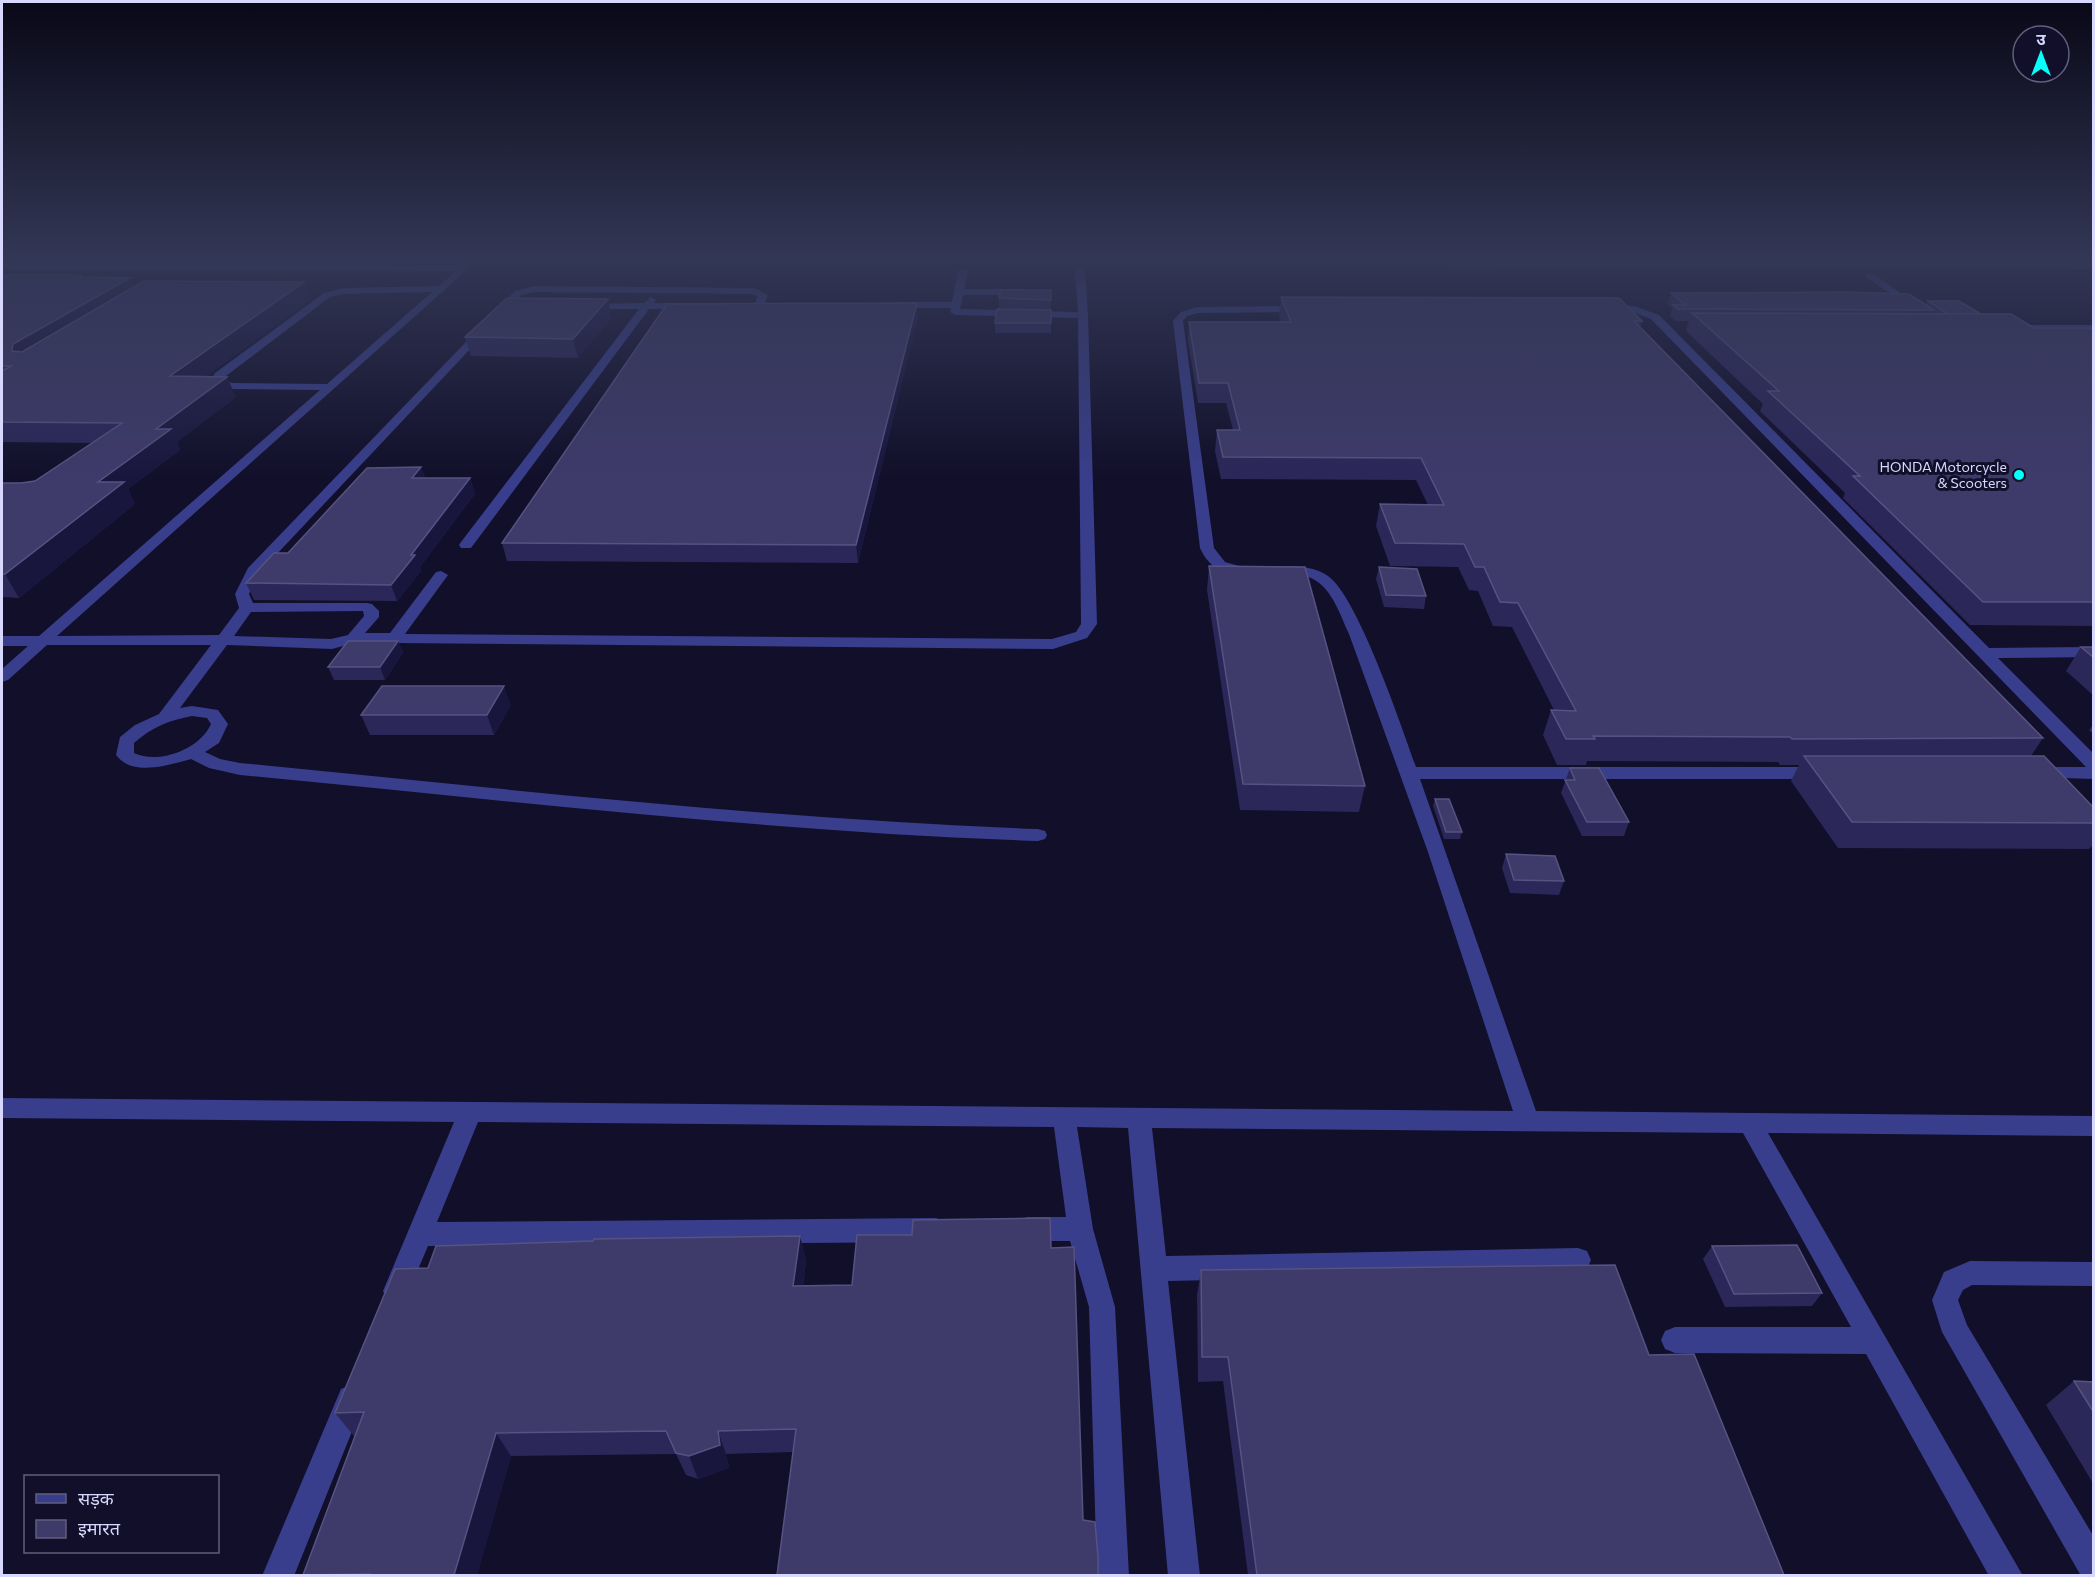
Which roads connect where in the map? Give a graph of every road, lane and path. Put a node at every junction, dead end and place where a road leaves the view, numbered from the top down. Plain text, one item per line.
1 (276, 333) edge
2 (391, 333) edge
3 (485, 333) edge
4 (627, 333) edge
5 (1083, 333) edge
6 (1179, 333) edge
7 (1676, 333) edge
8 (330, 387) junction
9 (466, 545) dead end
10 (441, 575) dead end
11 (247, 608) junction
12 (353, 638) junction
13 (394, 638) junction
14 (223, 640) junction
15 (2, 641) edge
16 (42, 642) junction
17 (2094, 652) edge
18 (1982, 653) junction
19 (2, 677) edge
20 (166, 716) junction
21 (192, 753) junction
22 (2094, 765) edge
23 (1411, 773) junction
24 (1842, 773) edge
25 (2022, 773) edge
26 (2094, 773) edge
27 (1038, 835) dead end
28 (2, 1108) edge
29 (470, 1112) junction
30 (1064, 1117) junction
31 (1139, 1118) junction
32 (1528, 1121) junction
33 (1750, 1123) junction
34 (2094, 1126) edge
35 (1080, 1228) junction
36 (1009, 1229) edge
37 (962, 1230) edge
38 (419, 1234) junction
39 (1578, 1260) dead end
40 (1154, 1269) junction
41 (2094, 1274) edge
42 (387, 1311) edge
43 (1675, 1340) dead end
44 (1874, 1341) junction
45 (360, 1377) edge
46 (2094, 1567) edge
47 (278, 1575) edge
48 (1113, 1575) edge
49 (1184, 1575) edge
50 (2007, 1575) edge

1 - 8 street
2 - 8 street
3 - 11 street
4 - 9 street
5 - 13 street
6 - 23 street
7 - 18 street
8 - 16 street
10 - 13 street
11 - 12 street
11 - 14 street
12 - 13 street
12 - 14 street
14 - 16 street
14 - 20 street
15 - 16 street
16 - 19 street
17 - 18 street
18 - 22 street
20 - 21 street
20 - 21 street
21 - 27 street
23 - 24 street
23 - 32 street
25 - 26 street
28 - 29 street
29 - 30 street
29 - 38 street
30 - 31 street
30 - 35 street
31 - 32 street
31 - 40 street
32 - 33 street
33 - 34 street
33 - 44 street
35 - 36 street
35 - 48 street
37 - 38 street
38 - 42 street
39 - 40 street
40 - 49 street
41 - 46 street
43 - 44 street
44 - 50 street
45 - 47 street

